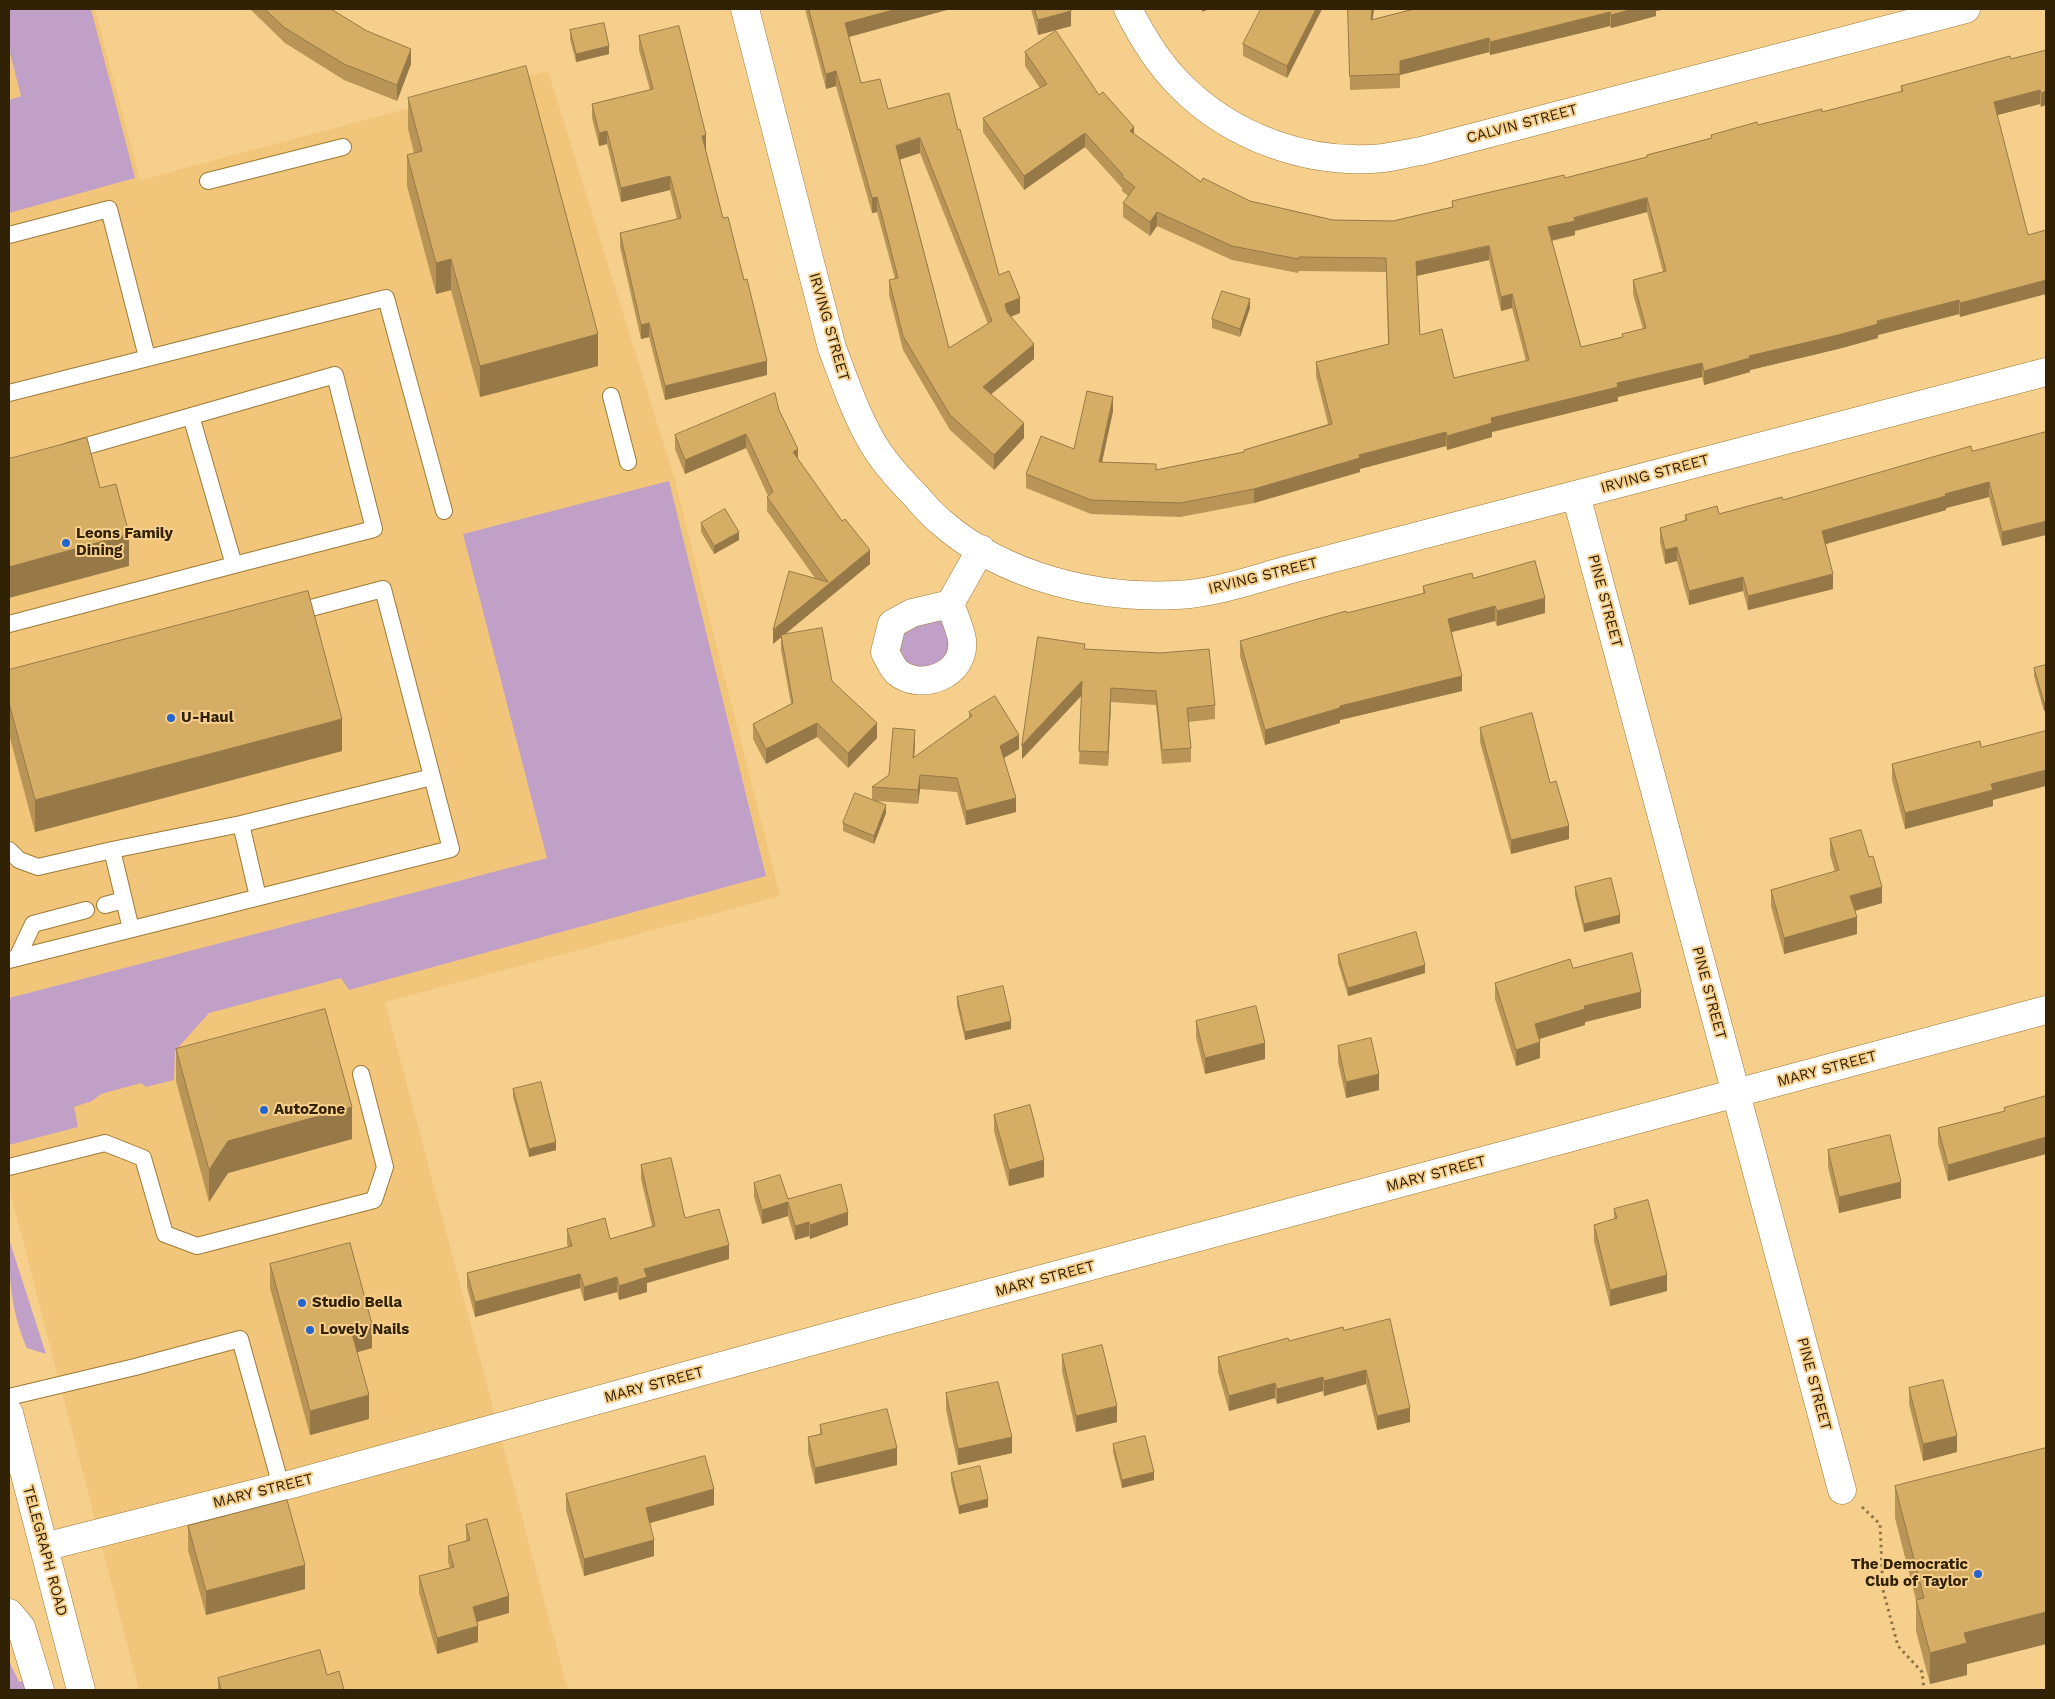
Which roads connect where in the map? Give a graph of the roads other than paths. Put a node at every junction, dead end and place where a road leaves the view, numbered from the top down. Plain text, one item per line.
1 (745, 9) edge
2 (1128, 9) edge
3 (1966, 9) edge
4 (343, 148) dead end
5 (208, 181) dead end
6 (9, 235) edge
7 (147, 357) junction
8 (2046, 372) edge
9 (9, 393) edge
10 (611, 396) dead end
11 (191, 416) junction
12 (57, 455) edge
13 (628, 462) dead end
14 (1576, 495) junction
15 (444, 511) dead end
16 (981, 549) junction
17 (234, 565) junction
18 (950, 604) dead end
19 (277, 617) edge
20 (9, 624) edge
21 (432, 777) junction
22 (241, 824) junction
23 (9, 850) edge
24 (112, 850) junction
25 (258, 897) junction
26 (124, 900) junction
27 (105, 905) dead end
28 (86, 910) dead end
29 (131, 929) junction
30 (13, 959) edge
31 (2046, 1010) edge
32 (361, 1074) dead end
33 (1736, 1093) junction
34 (9, 1168) edge
35 (9, 1410) edge
36 (281, 1486) junction
37 (1842, 1490) road end
38 (44, 1547) junction
39 (9, 1613) edge
40 (40, 1690) edge
41 (81, 1690) edge

1 - 16 street, IRVING STREET
2 - 3 street, CALVIN STREET
4 - 5 lane
6 - 7 lane
7 - 9 lane
7 - 15 lane
8 - 14 street, IRVING STREET
10 - 13 lane
11 - 12 lane
11 - 17 lane
11 - 17 lane
14 - 16 street, IRVING STREET
14 - 33 street, PINE STREET
16 - 18 street
17 - 20 lane
19 - 21 lane
21 - 22 lane
21 - 25 lane
22 - 24 lane
22 - 25 lane
23 - 24 lane
24 - 26 lane
25 - 29 lane
26 - 27 lane
26 - 29 lane
28 - 30 lane
29 - 30 lane
31 - 33 street, MARY STREET
32 - 34 lane
33 - 36 street, MARY STREET
33 - 37 street, PINE STREET
35 - 36 lane
35 - 38 street, TELEGRAPH ROAD
36 - 38 street, MARY STREET
38 - 41 street, TELEGRAPH ROAD
39 - 40 street

